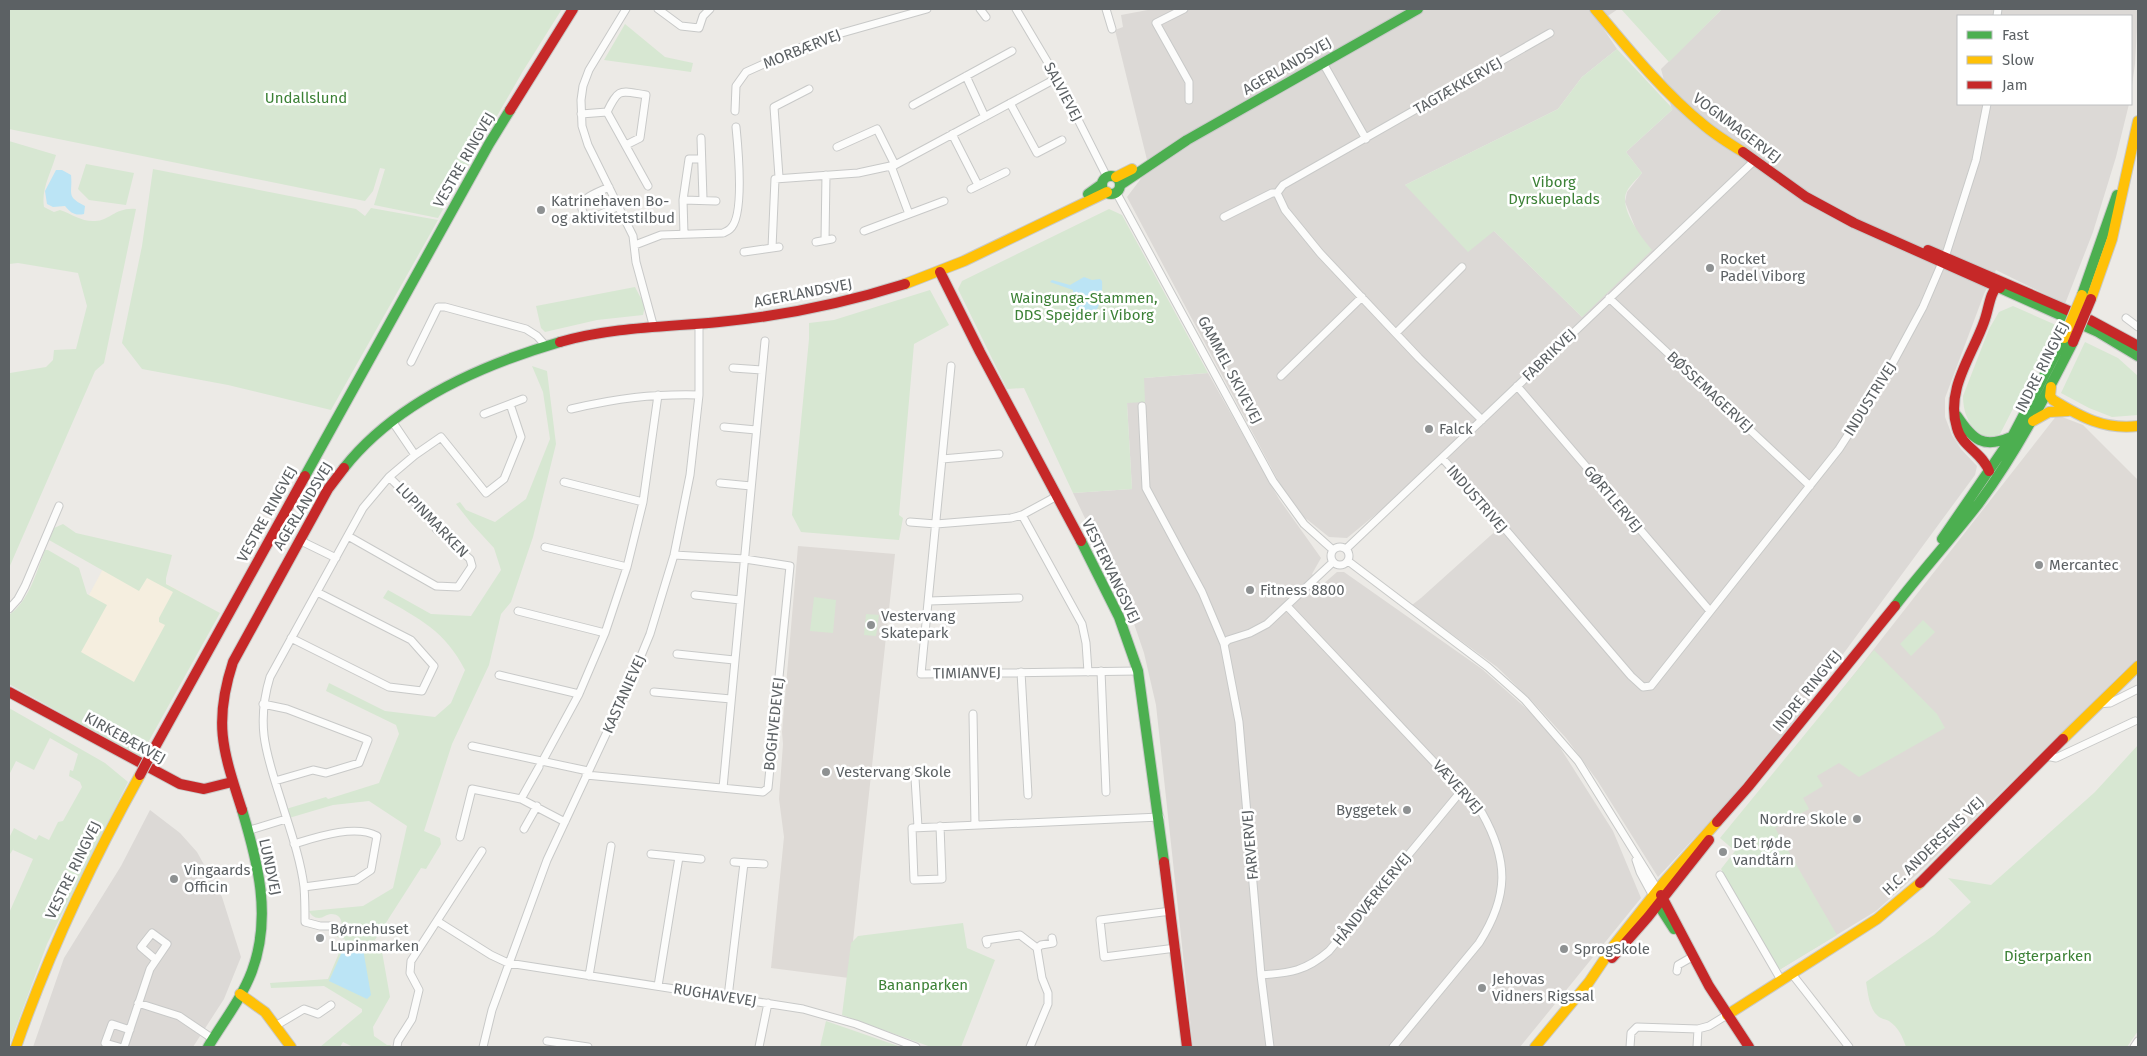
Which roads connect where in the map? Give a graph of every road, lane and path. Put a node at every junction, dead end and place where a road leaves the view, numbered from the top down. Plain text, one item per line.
1 (573, 9) edge
2 (626, 9) edge
3 (658, 9) edge
4 (710, 9) edge
5 (926, 9) edge
6 (980, 9) edge
7 (1016, 9) edge
8 (1106, 9) edge
9 (1184, 9) edge
10 (1418, 9) edge
11 (1595, 9) edge
12 (899, 13) edge
13 (986, 17) dead end
14 (1112, 28) dead end
15 (1550, 34) dead end
16 (1012, 51) dead end
17 (1323, 62) junction
18 (966, 76) junction
19 (1057, 78) junction
20 (808, 89) dead end
21 (1189, 100) dead end
22 (1010, 103) junction
23 (913, 105) dead end
24 (1987, 105) edge
25 (735, 111) dead end
26 (607, 112) junction
27 (581, 114) junction
28 (985, 117) junction
29 (2138, 121) edge
30 (736, 127) dead end
31 (952, 134) junction
32 (701, 138) dead end
33 (1366, 139) junction
34 (1062, 140) dead end
35 (626, 145) junction
36 (837, 148) dead end
37 (701, 159) junction
38 (1754, 161) junction
39 (893, 165) junction
40 (1006, 172) dead end
41 (826, 175) junction
42 (779, 178) junction
43 (978, 185) junction
44 (1111, 185) junction
45 (648, 186) dead end
46 (609, 187) junction
47 (971, 189) dead end
48 (1277, 193) junction
49 (682, 200) junction
50 (703, 200) junction
51 (716, 201) dead end
52 (944, 201) dead end
53 (618, 206) junction
54 (909, 214) junction
55 (1224, 217) dead end
56 (864, 231) dead end
57 (684, 234) junction
58 (816, 242) dead end
59 (635, 245) junction
60 (744, 252) dead end
61 (1943, 260) junction
62 (1462, 267) dead end
63 (940, 272) junction
64 (1999, 286) junction
65 (1362, 297) junction
66 (1609, 298) junction
67 (2126, 318) dead end
68 (699, 324) junction
69 (2138, 327) edge
70 (654, 328) junction
71 (1396, 333) junction
72 (2068, 340) junction
73 (765, 341) dead end
74 (546, 346) junction
75 (2138, 346) edge
76 (2138, 356) edge
77 (411, 362) dead end
78 (951, 366) dead end
79 (733, 368) dead end
80 (762, 370) junction
81 (1281, 376) dead end
82 (1517, 386) junction
83 (2051, 387) junction
84 (658, 395) junction
85 (699, 395) junction
86 (523, 399) dead end
87 (510, 404) junction
88 (1142, 406) dead end
89 (571, 409) dead end
90 (2069, 411) junction
91 (484, 414) dead end
92 (1956, 414) junction
93 (1482, 420) junction
94 (392, 421) junction
95 (2032, 422) junction
96 (2138, 426) edge
97 (724, 427) dead end
98 (756, 430) junction
99 (2012, 437) junction
100 (998, 454) dead end
101 (415, 455) junction
102 (1442, 458) junction
103 (942, 459) junction
104 (1989, 471) junction
105 (389, 477) junction
106 (564, 482) dead end
107 (720, 483) dead end
108 (751, 486) junction
109 (1810, 486) junction
110 (1057, 496) junction
111 (643, 502) junction
112 (59, 506) dead end
113 (1022, 516) junction
114 (910, 522) dead end
115 (936, 524) junction
116 (348, 536) junction
117 (299, 540) junction
118 (545, 547) dead end
119 (1346, 549) junction
120 (1333, 550) junction
121 (674, 555) junction
122 (336, 558) junction
123 (745, 559) junction
124 (1348, 561) junction
125 (1333, 562) junction
126 (1926, 566) junction
127 (627, 567) junction
128 (317, 592) junction
129 (695, 595) dead end
130 (1019, 598) dead end
131 (740, 600) junction
132 (929, 601) junction
133 (1287, 606) junction
134 (9, 609) edge
135 (518, 611) dead end
136 (1710, 611) junction
137 (605, 633) junction
138 (292, 638) junction
139 (1224, 644) junction
140 (677, 654) dead end
141 (734, 660) junction
142 (2138, 666) edge
143 (1101, 671) junction
144 (1138, 671) junction
145 (1022, 672) junction
146 (1088, 672) junction
147 (499, 675) dead end
148 (2138, 689) edge
149 (9, 692) edge
150 (654, 692) dead end
151 (579, 694) junction
152 (731, 699) junction
153 (263, 704) junction
154 (2098, 704) junction
155 (972, 714) dead end
156 (2135, 721) dead end
157 (472, 746) dead end
158 (2046, 756) junction
159 (541, 765) junction
160 (587, 773) junction
161 (915, 778) dead end
162 (275, 781) junction
163 (232, 782) junction
164 (723, 788) junction
165 (1462, 790) junction
166 (1106, 792) dead end
167 (1028, 796) dead end
168 (521, 799) junction
169 (536, 806) junction
170 (1160, 817) junction
171 (286, 819) junction
172 (564, 822) junction
173 (976, 825) junction
174 (940, 826) junction
175 (918, 828) junction
176 (524, 829) dead end
177 (247, 831) junction
178 (460, 837) dead end
179 (294, 844) junction
180 (611, 846) dead end
181 (482, 851) dead end
182 (651, 854) dead end
183 (678, 857) junction
184 (700, 859) dead end
185 (734, 862) dead end
186 (744, 863) junction
187 (764, 864) dead end
188 (1720, 875) dead end
189 (304, 887) junction
190 (1658, 897) junction
191 (1171, 911) junction
192 (437, 921) junction
193 (331, 926) dead end
194 (1052, 938) dead end
195 (987, 944) dead end
196 (1037, 948) junction
197 (1176, 948) junction
198 (1690, 953) junction
199 (155, 959) dead end
200 (508, 963) junction
201 (1677, 971) dead end
202 (1792, 974) junction
203 (1261, 975) junction
204 (589, 976) junction
205 (1781, 980) junction
206 (658, 986) junction
207 (240, 994) junction
208 (728, 997) junction
209 (138, 1003) junction
210 (768, 1003) junction
211 (331, 1005) dead end
212 (1727, 1015) junction
213 (277, 1025) junction
214 (1698, 1029) junction
215 (130, 1030) junction
216 (547, 1041) dead end
217 (2138, 1041) edge
218 (210, 1043) edge
219 (576, 1046) edge
220 (16, 1047) edge
221 (119, 1047) edge
222 (124, 1047) edge
223 (291, 1047) edge
224 (397, 1047) edge
225 (483, 1047) edge
226 (588, 1047) edge
227 (759, 1047) edge
228 (916, 1047) edge
229 (1030, 1047) edge
230 (1188, 1047) edge
231 (1270, 1047) edge
232 (1393, 1047) edge
233 (1536, 1047) edge
234 (1630, 1047) edge
235 (1698, 1047) edge
236 (1749, 1047) edge
237 (1849, 1047) edge
238 (2134, 1047) edge

1 - 220 street, VESTRE RINGVEJ, bridge
2 - 27 street
3 - 4 street
5 - 12 street, MORBÆRVEJ
6 - 13 street
7 - 19 street, SALVIEVEJ
8 - 14 street
9 - 21 street
10 - 17 street, AGERLANDSVEJ
11 - 38 street, VOGNMAGERVEJ
12 - 25 street, MORBÆRVEJ
15 - 33 street, TAGTÆKKERVEJ
16 - 18 street
17 - 33 street
17 - 44 street, AGERLANDSVEJ
18 - 23 street
18 - 28 street
19 - 22 street
19 - 44 street, SALVIEVEJ
20 - 42 street
22 - 28 street
22 - 34 street
24 - 61 street, INDUSTRIVEJ
26 - 27 street
26 - 35 street
26 - 35 street
27 - 46 street
28 - 31 street
29 - 72 street, INDRE RINGVEJ, bridge
30 - 57 street
31 - 39 street
31 - 43 street
32 - 37 street
33 - 48 street, TAGTÆKKERVEJ
35 - 45 street
36 - 39 street
37 - 49 street
37 - 50 street
38 - 61 street, VOGNMAGERVEJ
38 - 66 street, FABRIKVEJ
39 - 41 street
39 - 54 street
40 - 43 street
41 - 42 street
41 - 58 street
42 - 60 street
43 - 47 street
44 - 63 street, AGERLANDSVEJ
44 - 120 street, GAMMEL SKIVEVEJ
46 - 53 street
46 - 53 street
48 - 55 street, TAGTÆKKERVEJ
48 - 65 street
49 - 50 street
49 - 57 street
50 - 51 street
52 - 54 street
53 - 59 street
54 - 56 street
57 - 59 street
59 - 70 street
61 - 64 street, VOGNMAGERVEJ
61 - 109 street, INDUSTRIVEJ
62 - 71 street
63 - 68 street, AGERLANDSVEJ
63 - 110 street, VESTERVANGSVEJ
64 - 75 street, VOGNMAGERVEJ
64 - 76 street, VOGNMAGERVEJ
64 - 92 street
65 - 71 street
65 - 81 street
66 - 82 street, FABRIKVEJ
66 - 109 street, BØSSEMAGERVEJ
67 - 69 street
68 - 70 street, AGERLANDSVEJ
68 - 85 street, KASTANIEVEJ
70 - 74 street, AGERLANDSVEJ
71 - 93 street
72 - 83 street, INDRE RINGVEJ
72 - 99 street, INDRE RINGVEJ
73 - 80 street
74 - 77 street
74 - 94 street, AGERLANDSVEJ
78 - 103 street, TIMIANVEJ
79 - 80 street
80 - 98 street
82 - 93 street, FABRIKVEJ
82 - 136 street, GØRTLERVEJ
83 - 90 street
83 - 95 street, INDRE RINGVEJ
84 - 85 street
84 - 89 street
84 - 111 street
85 - 121 street, KASTANIEVEJ
86 - 87 street
87 - 91 street
87 - 101 street, LUPINMARKEN
88 - 139 street, FARVERVEJ
90 - 95 street
90 - 96 street
92 - 99 street
92 - 104 street
93 - 102 street, FABRIKVEJ
94 - 101 street
94 - 117 street, AGERLANDSVEJ
95 - 126 street, INDRE RINGVEJ
97 - 98 street
98 - 108 street
99 - 104 street, INDRE RINGVEJ
100 - 103 street
101 - 105 street, LUPINMARKEN
102 - 119 street, FABRIKVEJ
102 - 136 street, INDUSTRIVEJ
103 - 115 street, TIMIANVEJ
104 - 126 street, INDRE RINGVEJ
105 - 116 street, LUPINMARKEN
105 - 116 street, LUPINMARKEN
106 - 111 street
107 - 108 street
108 - 123 street
109 - 136 street, INDUSTRIVEJ
110 - 113 street
110 - 144 street, VESTERVANGSVEJ
111 - 127 street
112 - 134 street
113 - 115 street
113 - 146 street
114 - 115 street
115 - 132 street, TIMIANVEJ
116 - 122 street, LUPINMARKEN
117 - 122 street
117 - 163 street, AGERLANDSVEJ
118 - 127 street
119 - 120 street
119 - 124 street
120 - 125 street
121 - 123 street
121 - 160 street, KASTANIEVEJ
122 - 128 street, LUPINMARKEN
123 - 131 street
123 - 164 street, BOGHVEDEVEJ
124 - 125 street
124 - 190 street
125 - 133 street
126 - 190 street, INDRE RINGVEJ
127 - 137 street
128 - 138 street, LUPINMARKEN
128 - 138 street
129 - 131 street
130 - 132 street
131 - 141 street
132 - 145 street, TIMIANVEJ
133 - 139 street
133 - 165 street, VÆVERVEJ
135 - 137 street
137 - 151 street
138 - 153 street, LUPINMARKEN
139 - 203 street, FARVERVEJ
140 - 141 street
141 - 152 street
142 - 154 street, H.C. ANDERSENS VEJ
143 - 144 street, TIMIANVEJ
143 - 146 street, TIMIANVEJ
143 - 166 street
144 - 170 street, VESTERVANGSVEJ
145 - 146 street, TIMIANVEJ
145 - 167 street
147 - 151 street
148 - 154 street, H.C. ANDERSENS VEJ
149 - 163 street, KIRKEBÆKVEJ
150 - 152 street
151 - 159 street
152 - 164 street
153 - 162 street, LUPINMARKEN
153 - 162 street
154 - 158 street, H.C. ANDERSENS VEJ
155 - 173 street
156 - 158 street
157 - 159 street, BOGHVEDEVEJ
158 - 202 street, H.C. ANDERSENS VEJ
159 - 160 street, BOGHVEDEVEJ
159 - 168 street
160 - 164 street, BOGHVEDEVEJ
160 - 172 street, KASTANIEVEJ
161 - 175 street
162 - 171 street, LUPINMARKEN
163 - 177 street, LUNDVEJ
165 - 203 street, HÅNDVÆRKERVEJ
165 - 232 street, VÆVERVEJ
168 - 169 street
168 - 178 street
169 - 172 street
169 - 176 street
170 - 173 street
170 - 191 street, VESTERVANGSVEJ
171 - 177 street
171 - 179 street, LUPINMARKEN
172 - 200 street, KASTANIEVEJ
173 - 174 street
174 - 175 street
174 - 175 street
177 - 207 street, LUNDVEJ
179 - 189 street, LUPINMARKEN
179 - 189 street
180 - 204 street
181 - 192 street
182 - 183 street
183 - 184 street
183 - 206 street
185 - 186 street
186 - 187 street
186 - 208 street
188 - 205 street
189 - 193 street, LUPINMARKEN
190 - 198 street
190 - 233 street, INDRE RINGVEJ
191 - 197 street, VESTERVANGSVEJ
191 - 197 street
192 - 200 street, RUGHAVEVEJ
192 - 224 street
194 - 196 street
195 - 196 street
196 - 229 street
197 - 230 street, VESTERVANGSVEJ
198 - 201 street
198 - 212 street
199 - 209 street
200 - 204 street, RUGHAVEVEJ
200 - 225 street, KASTANIEVEJ
202 - 205 street, H.C. ANDERSENS VEJ
202 - 237 street
203 - 231 street, FARVERVEJ
204 - 206 street, RUGHAVEVEJ
205 - 212 street, H.C. ANDERSENS VEJ
206 - 208 street, RUGHAVEVEJ
207 - 213 street
207 - 218 street, LUNDVEJ
208 - 210 street, RUGHAVEVEJ
209 - 215 street
209 - 218 street, LUNDVEJ
210 - 227 street
210 - 228 street, RUGHAVEVEJ
211 - 213 street
212 - 214 street
212 - 236 street
213 - 223 street
214 - 234 street
214 - 235 street
215 - 221 street
215 - 222 street
216 - 219 street
217 - 238 street
219 - 226 street

